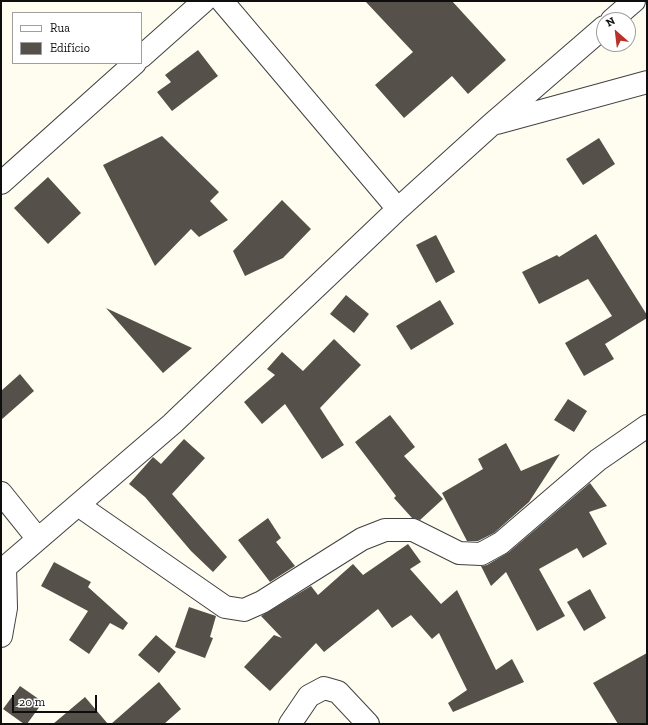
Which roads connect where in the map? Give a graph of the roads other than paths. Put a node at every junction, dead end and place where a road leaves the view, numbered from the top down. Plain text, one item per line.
1 (204, 1) edge
2 (222, 1) edge
3 (634, 1) edge
4 (621, 12) edge
5 (596, 34) edge
6 (142, 56) edge
7 (133, 64) edge
8 (647, 82) edge
9 (492, 124) junction
10 (1, 183) edge
11 (398, 209) junction
12 (647, 426) edge
13 (1, 493) edge
14 (78, 505) junction
15 (38, 539) junction
16 (3, 569) edge
17 (1, 636) edge
18 (290, 724) edge
19 (368, 724) edge

1 - 6 street
2 - 11 street
3 - 4 street
5 - 9 street
7 - 10 street
8 - 9 street
9 - 11 street
11 - 14 street
12 - 14 street
13 - 15 street
14 - 15 street
15 - 16 street
16 - 17 street
18 - 19 street

